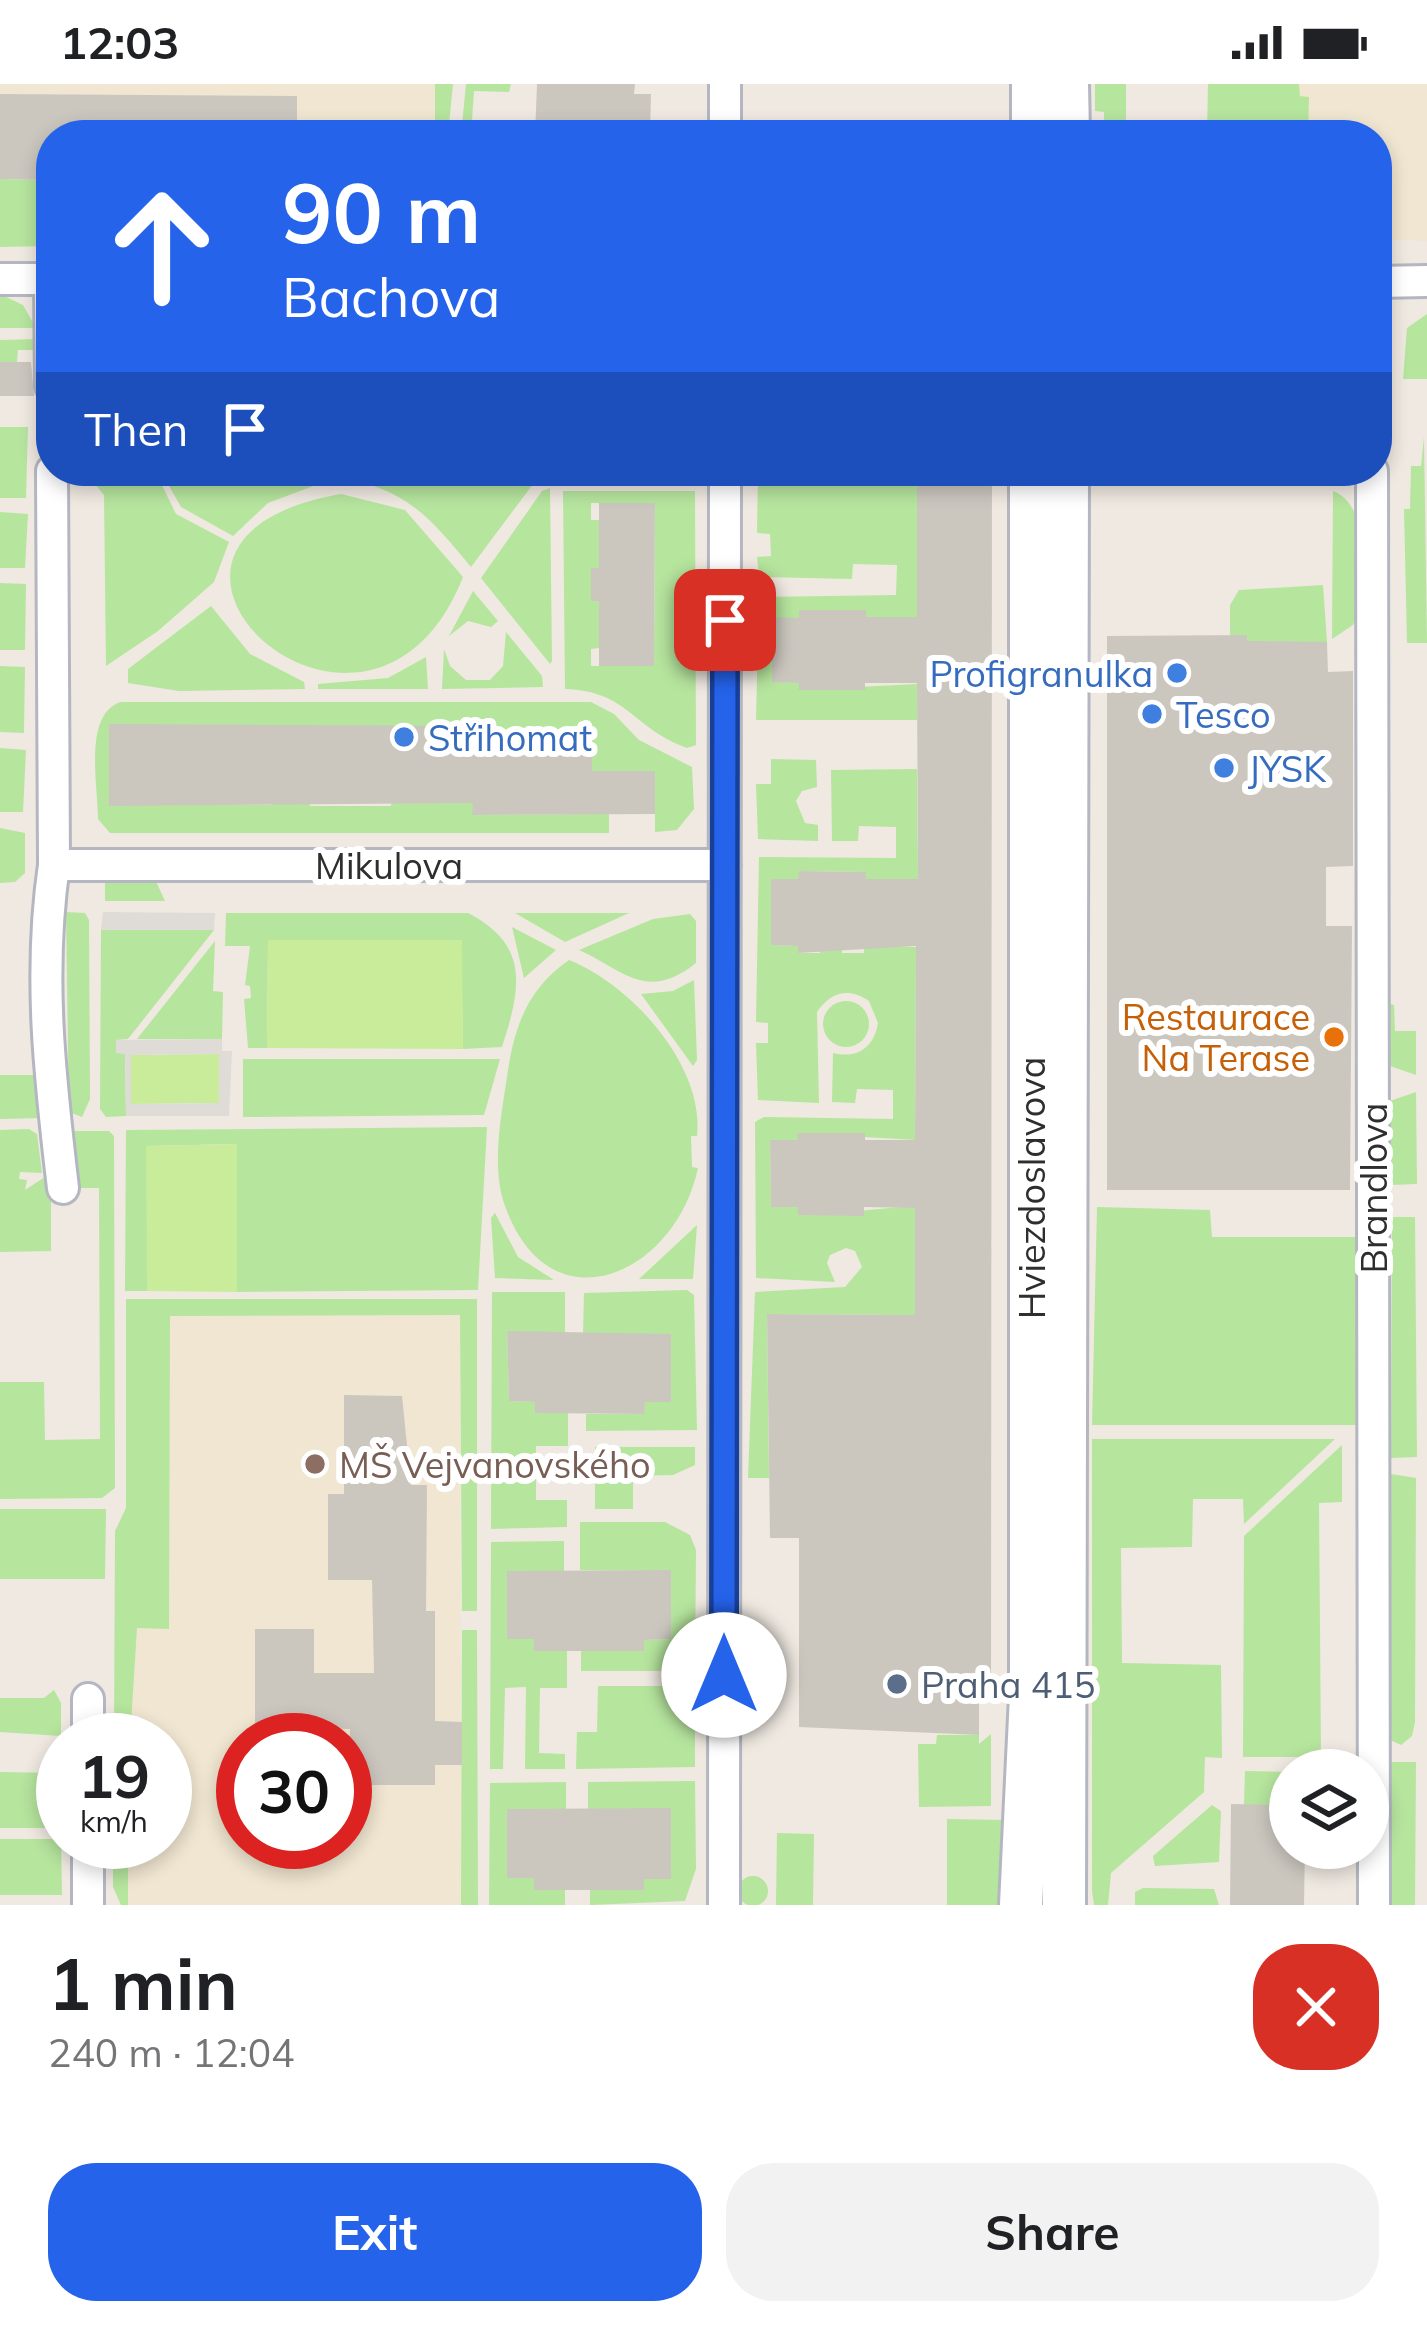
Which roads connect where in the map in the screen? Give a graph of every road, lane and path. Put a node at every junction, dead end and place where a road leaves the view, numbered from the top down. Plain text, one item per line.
1 (725, 84) edge
2 (1034, 84) edge
3 (1067, 84) edge
4 (725, 120) edge
5 (1033, 120) edge
6 (1068, 120) edge
7 (0, 279) edge
8 (36, 279) edge
9 (1392, 281) edge
10 (1427, 281) edge
11 (52, 486) edge
12 (725, 486) edge
13 (1031, 486) edge
14 (1067, 486) edge
15 (1372, 486) edge
16 (54, 865) junction
17 (725, 865) junction
18 (63, 1188) dead end
19 (88, 1699) dead end
20 (88, 1713) edge
21 (88, 1869) edge
22 (88, 1905) edge
23 (724, 1905) edge
24 (1021, 1905) edge
25 (1064, 1905) edge
26 (1374, 1905) edge

1 - 4 street
2 - 5 street
3 - 6 street
7 - 8 street
9 - 10 street
11 - 16 street
12 - 17 street
13 - 24 street, Hviezdoslavova
14 - 25 street, Hviezdoslavova
15 - 26 street, Brandlova
16 - 17 street, Mikulova
16 - 18 street
17 - 23 street
19 - 20 street
21 - 22 street

